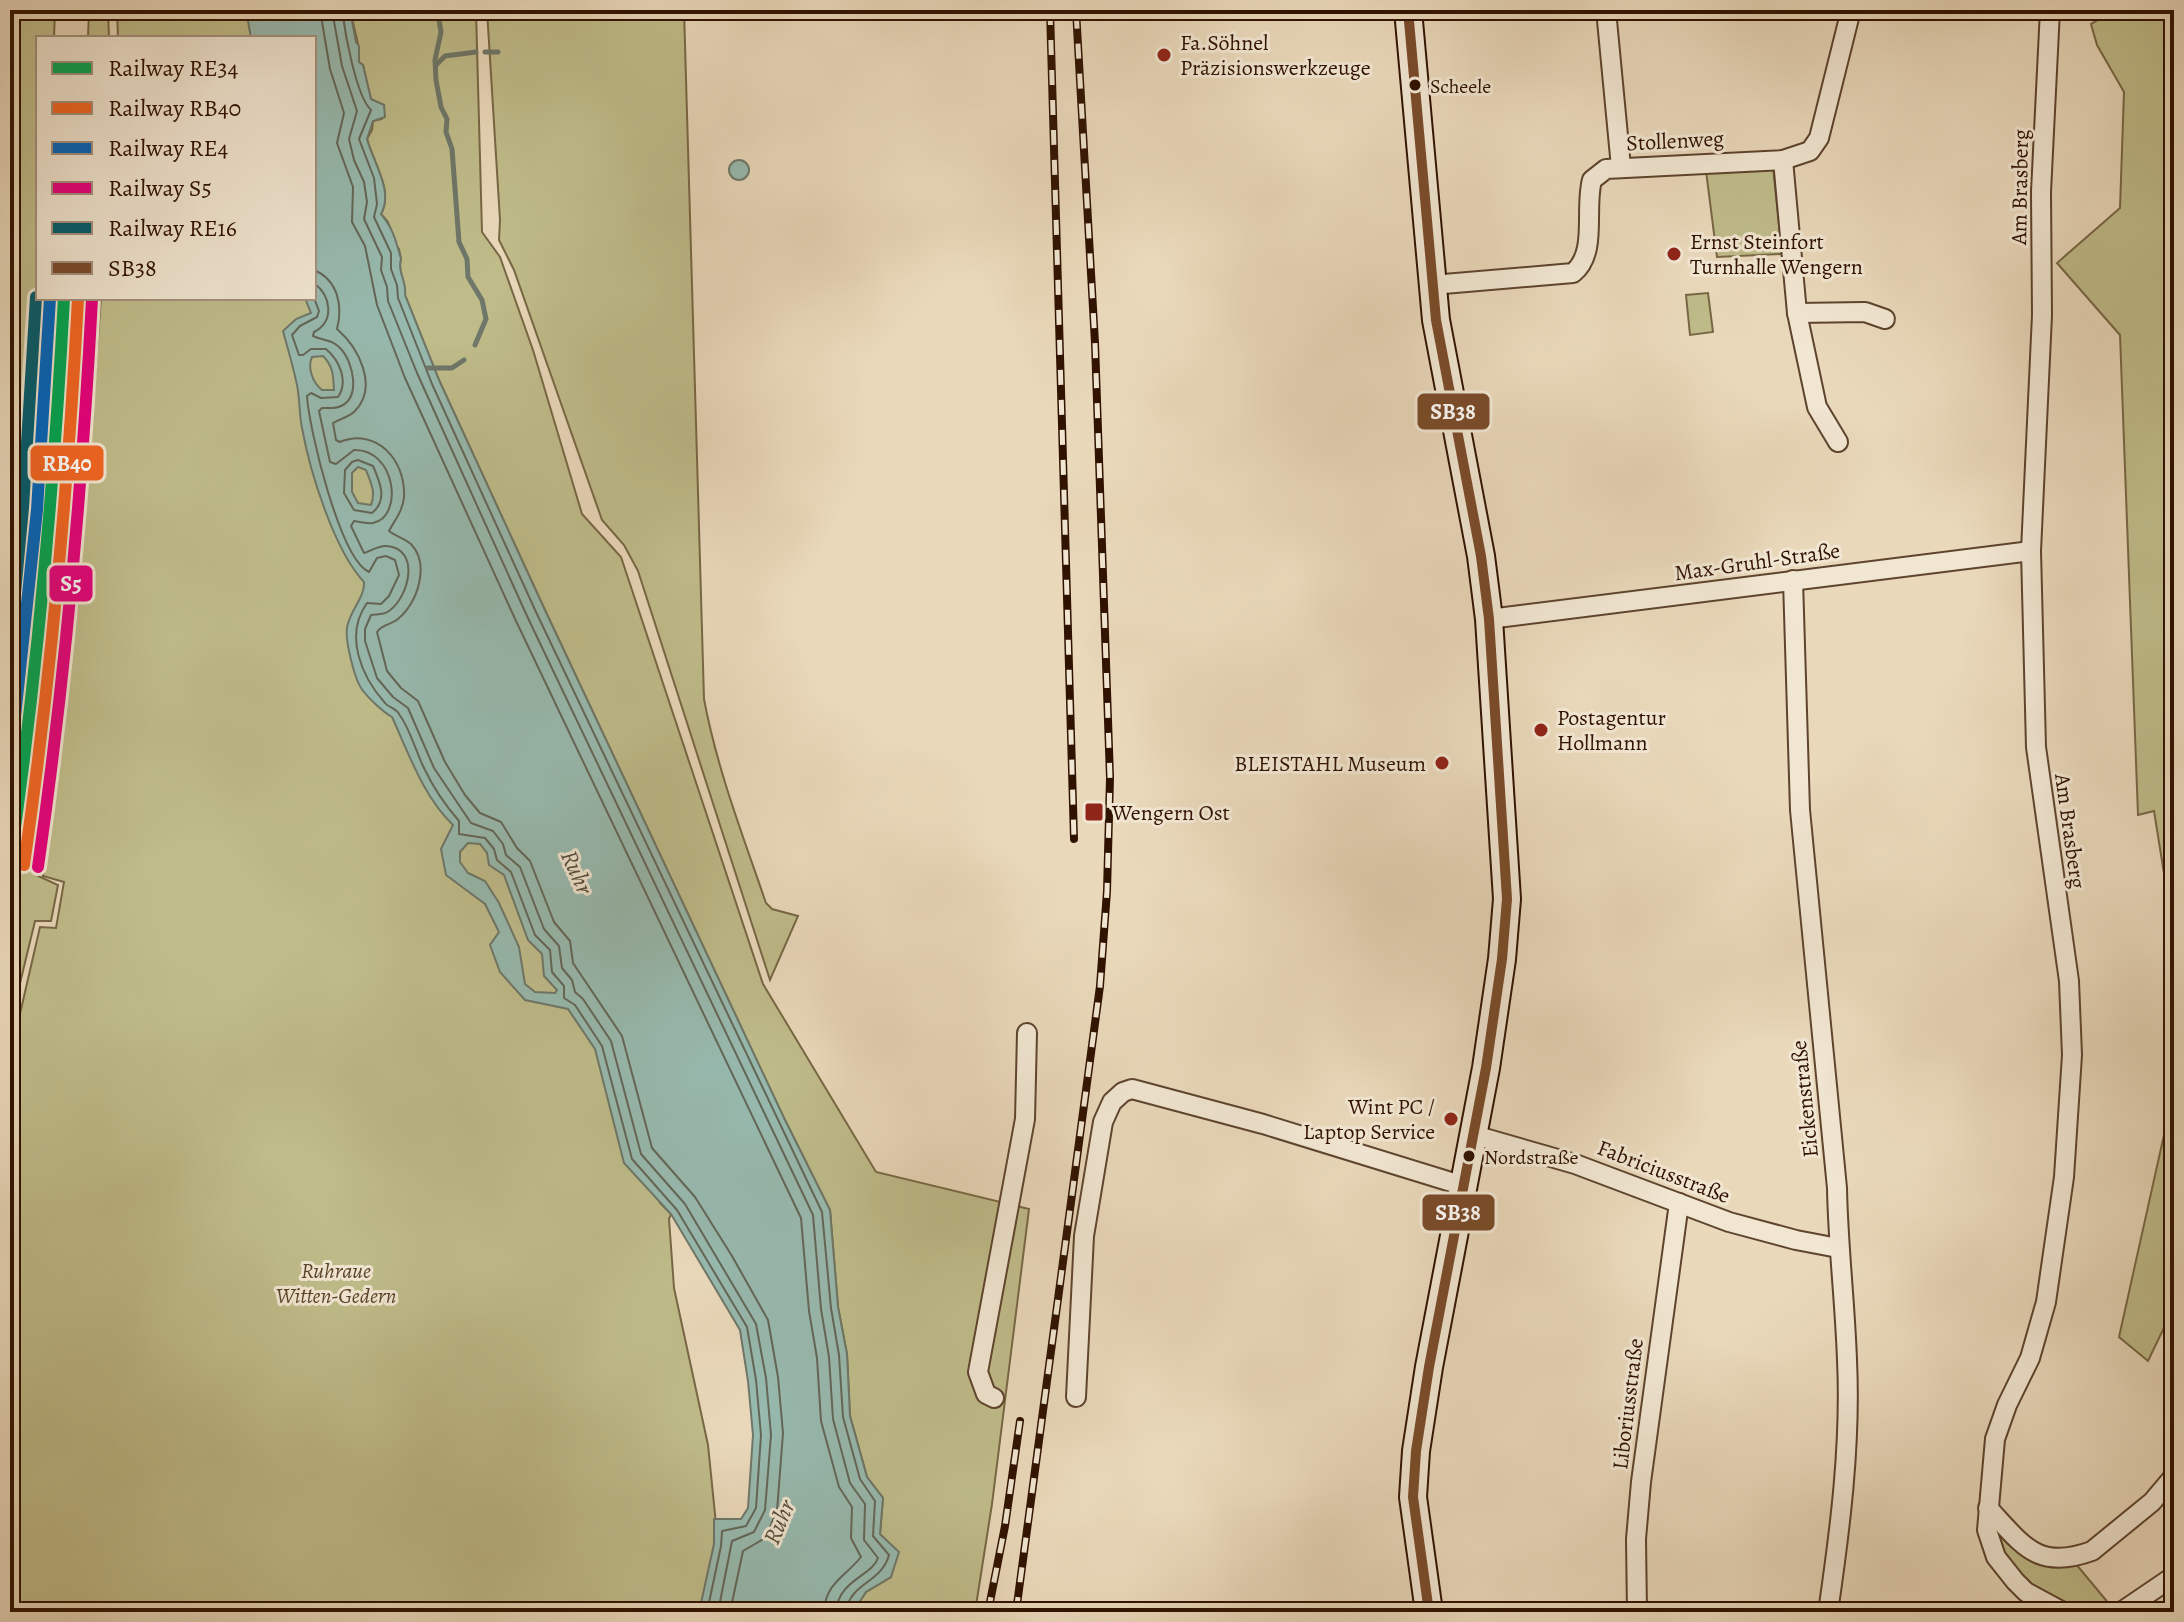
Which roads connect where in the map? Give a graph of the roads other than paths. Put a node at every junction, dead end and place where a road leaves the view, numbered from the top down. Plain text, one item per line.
1 (1408, 10) edge
2 (1606, 10) edge
3 (1851, 10) edge
4 (2050, 10) edge
5 (1783, 160) junction
6 (1621, 167) junction
7 (1432, 285) junction
8 (1797, 313) junction
9 (1885, 319) dead end
10 (1838, 442) dead end
11 (2031, 551) junction
12 (1793, 580) junction
13 (1489, 619) junction
14 (1027, 1033) dead end
15 (1474, 1135) junction
16 (1464, 1186) junction
17 (1679, 1203) junction
18 (1838, 1248) junction
19 (1076, 1397) dead end
20 (994, 1398) dead end
21 (2174, 1476) edge
22 (1988, 1508) junction
23 (2174, 1576) edge
24 (1429, 1612) edge
25 (1637, 1612) edge
26 (1828, 1612) edge
27 (2063, 1612) edge
28 (2121, 1612) edge

1 - 7 main road
2 - 6 street
3 - 5 street, Stollenweg
4 - 11 street, Am Brasberg
5 - 6 street, Stollenweg
5 - 8 street
6 - 7 street, Stollenweg
7 - 13 main road
8 - 9 street
8 - 10 street
11 - 12 street, Max-Gruhl-Straße
11 - 22 street, Am Brasberg
12 - 13 street, Max-Gruhl-Straße
12 - 18 street, Eickenstraße
13 - 15 main road
14 - 20 street
15 - 16 main road
15 - 17 street, Fabriciusstraße
16 - 19 street
16 - 24 main road
17 - 18 street, Fabriciusstraße
17 - 25 street, Liboriusstraße
18 - 26 street, Eickenstraße
21 - 22 street
22 - 27 street, Am Brasberg
23 - 28 street

